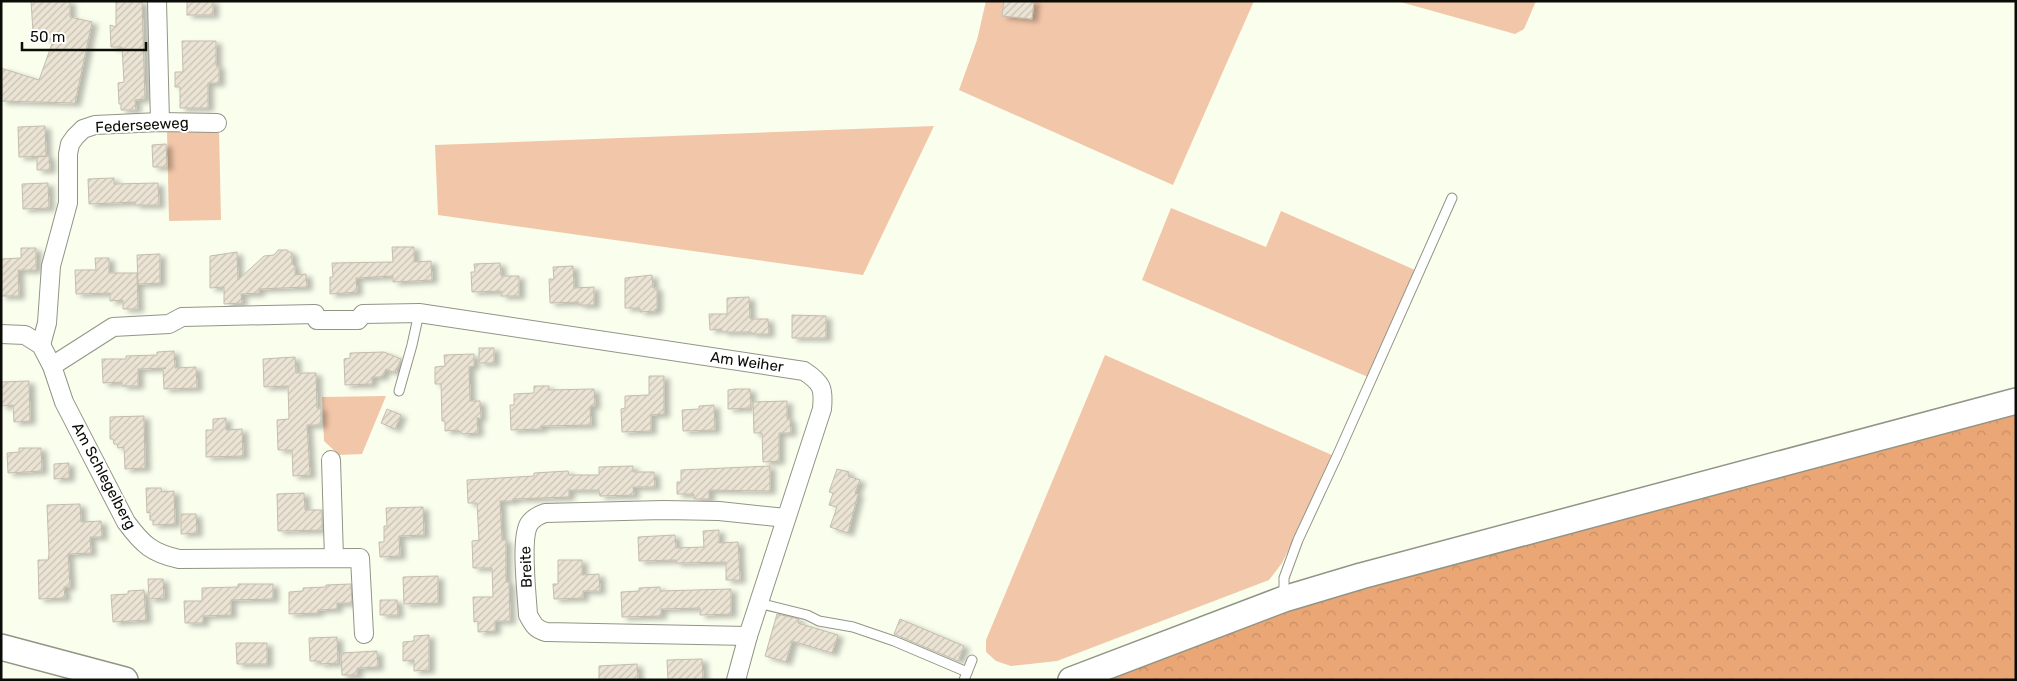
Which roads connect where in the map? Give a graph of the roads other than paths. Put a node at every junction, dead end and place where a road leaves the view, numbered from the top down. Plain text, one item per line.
1 (157, 1) edge
2 (160, 122) junction
3 (217, 122) dead end
4 (1452, 198) dead end
5 (419, 313) junction
6 (1, 334) edge
7 (41, 345) junction
8 (52, 366) junction
9 (399, 391) dead end
10 (2016, 401) edge
11 (331, 460) dead end
12 (786, 518) junction
13 (334, 558) junction
14 (1284, 599) junction
15 (758, 603) junction
16 (364, 634) dead end
17 (748, 636) junction
18 (1, 647) edge
19 (972, 660) dead end
20 (966, 676) edge
21 (125, 680) edge
22 (736, 680) edge
23 (1071, 680) edge

1 - 2 street
2 - 3 street, Federseeweg
2 - 7 street, Federseeweg
4 - 14 lane
5 - 8 street, Am Weiher
5 - 9 lane
5 - 12 street, Am Weiher
6 - 7 street
7 - 8 street, Am Schlegelberg
8 - 13 street, Am Schlegelberg
10 - 14 main road
11 - 13 street
12 - 15 street, Am Weiher
12 - 17 street, Breite
13 - 16 street, Am Schlegelberg
14 - 23 main road
15 - 17 street, Am Weiher
15 - 20 lane
17 - 22 street, Am Weiher
18 - 21 main road
19 - 20 lane

